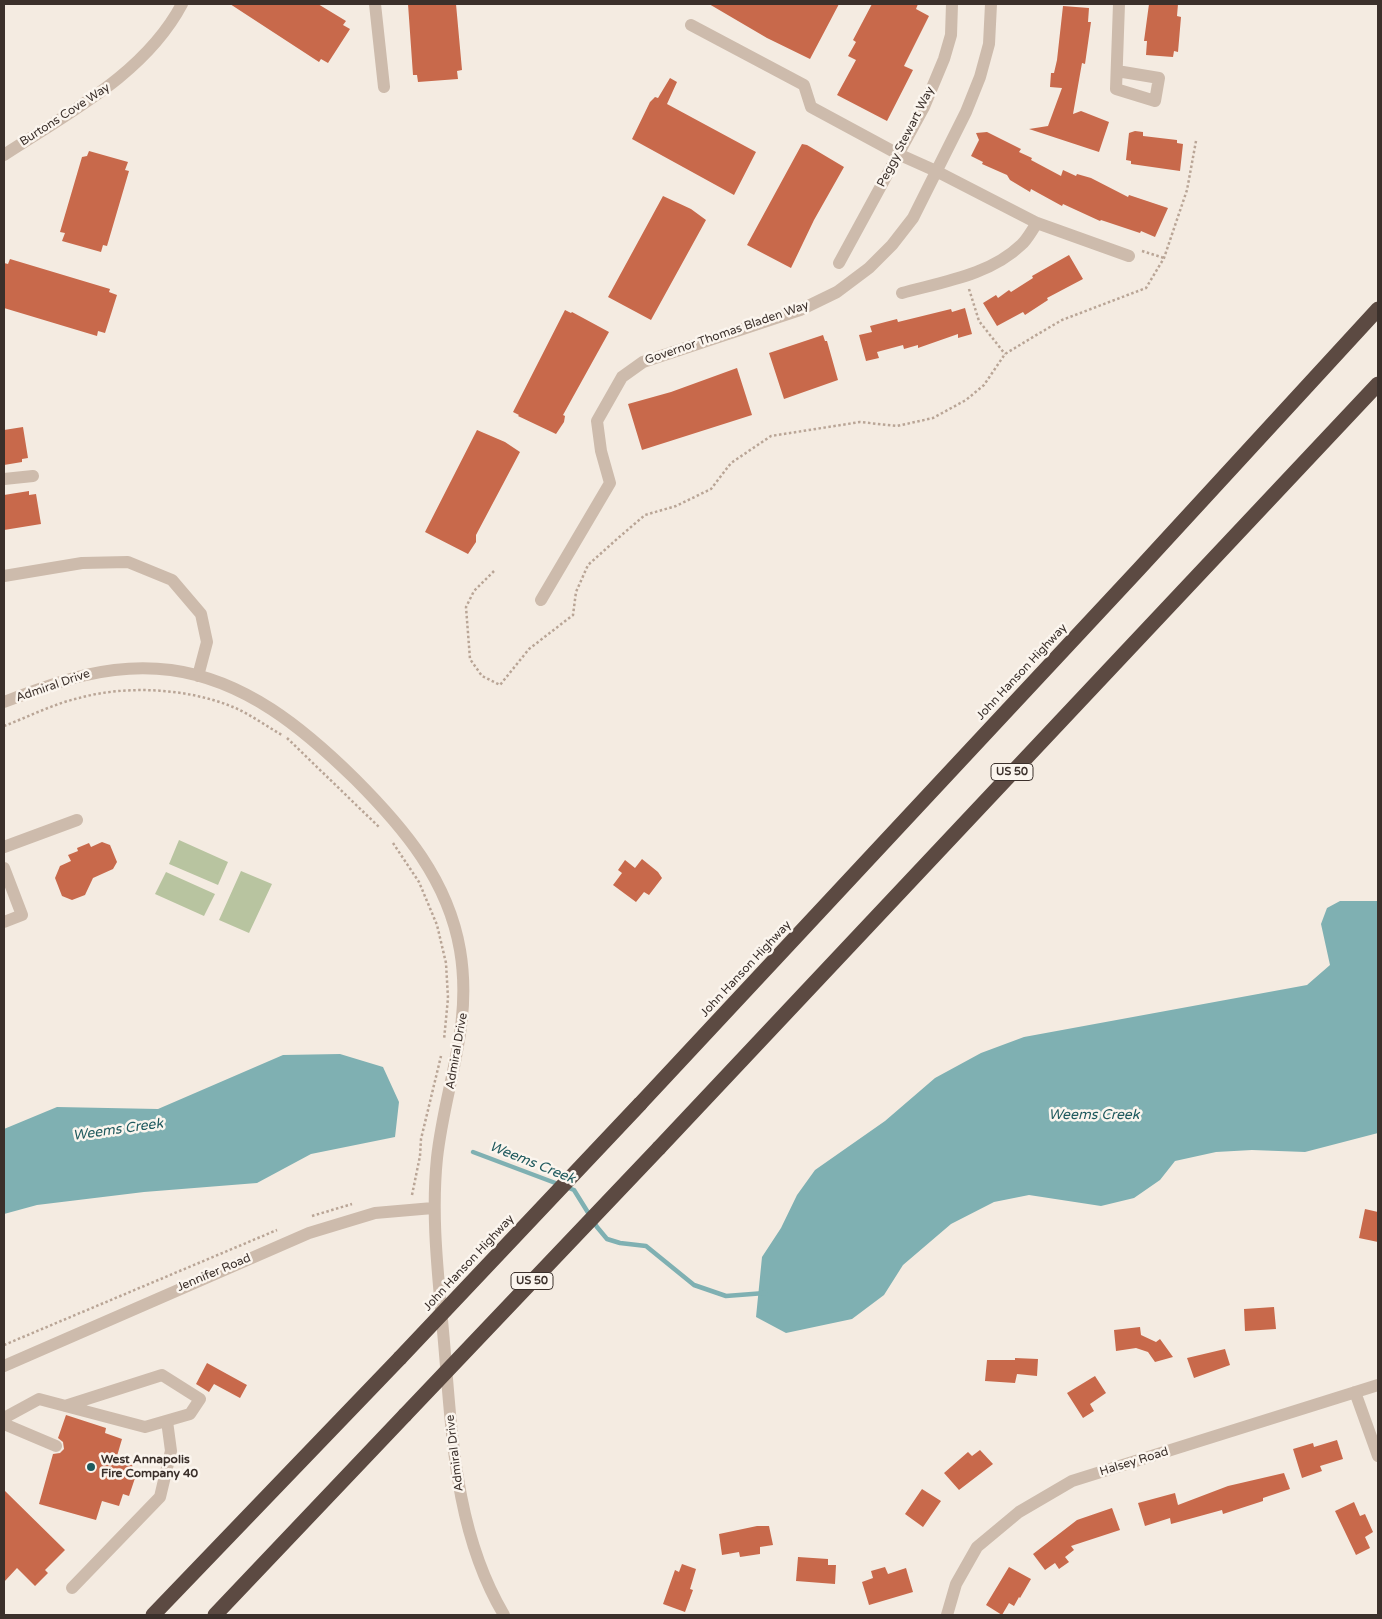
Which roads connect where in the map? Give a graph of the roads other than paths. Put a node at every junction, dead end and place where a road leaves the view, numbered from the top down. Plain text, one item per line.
1 (182, 4) edge
2 (375, 4) edge
3 (952, 4) edge
4 (991, 4) edge
5 (1119, 4) edge
6 (691, 25) dead end
7 (1117, 71) dead end
8 (384, 87) dead end
9 (898, 154) junction
10 (4, 155) edge
11 (936, 171) junction
12 (1037, 223) junction
13 (1130, 256) road end
14 (839, 263) dead end
15 (902, 292) dead end
16 (1378, 309) edge
17 (1378, 315) edge
18 (1355, 336) junction
19 (1378, 384) edge
20 (33, 476) dead end
21 (4, 479) edge
22 (4, 576) edge
23 (541, 600) dead end
24 (198, 676) junction
25 (4, 702) edge
26 (76, 820) dead end
27 (4, 847) edge
28 (4, 868) edge
29 (4, 922) edge
30 (433, 1208) junction
31 (4, 1366) edge
32 (1378, 1385) edge
33 (1355, 1392) junction
34 (65, 1406) junction
35 (4, 1418) edge
36 (167, 1421) junction
37 (4, 1424) edge
38 (56, 1446) dead end
39 (1378, 1456) edge
40 (72, 1588) dead end
41 (153, 1615) edge
42 (215, 1615) edge
43 (504, 1615) edge
44 (947, 1615) edge

1 - 10 street, Burtons Cove Way
2 - 8 street
3 - 9 street, Peggy Stewart Way
4 - 11 street, Governor Thomas Bladen Way
5 - 7 street
6 - 9 street
9 - 11 street
9 - 14 street, Peggy Stewart Way
11 - 12 street
11 - 23 street, Governor Thomas Bladen Way
12 - 13 street
12 - 15 street
16 - 18 highway
17 - 18 highway
18 - 41 highway, John Hanson Highway, bridge
19 - 42 highway, US 50, bridge
20 - 21 street
22 - 24 street
24 - 25 street, Admiral Drive
24 - 30 street, Admiral Drive
26 - 27 street
28 - 29 street
30 - 31 street, Jennifer Road
30 - 43 street, Admiral Drive
32 - 33 street, Halsey Road
33 - 39 street
33 - 44 street, Halsey Road
34 - 35 street
34 - 36 street
34 - 36 street
36 - 40 street
37 - 38 street

